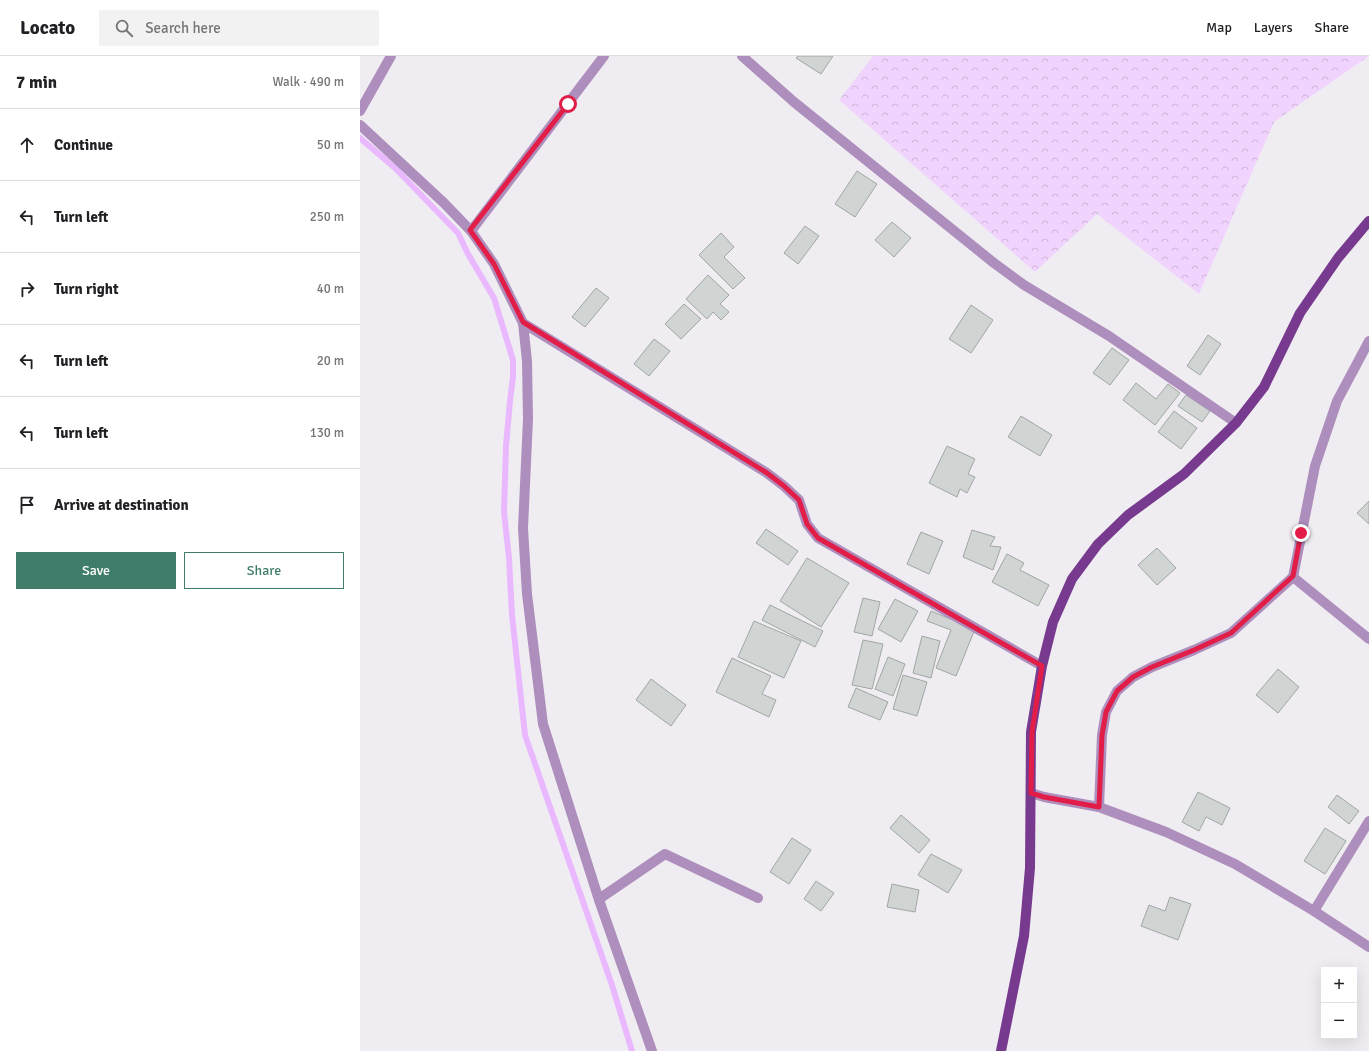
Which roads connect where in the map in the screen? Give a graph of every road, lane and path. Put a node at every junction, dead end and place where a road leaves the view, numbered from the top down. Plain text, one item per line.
1 (391, 56) edge
2 (604, 56) edge
3 (742, 56) edge
4 (360, 111) edge
5 (360, 126) edge
6 (1369, 221) edge
7 (470, 230) junction
8 (523, 322) junction
9 (1369, 341) edge
10 (1236, 423) junction
11 (1293, 576) junction
12 (1369, 639) edge
13 (1042, 666) junction
14 (1031, 793) junction
15 (1096, 806) junction
16 (1369, 821) edge
17 (758, 898) dead end
18 (599, 899) junction
19 (1314, 912) junction
20 (1369, 947) edge
21 (652, 1051) edge
22 (1001, 1051) edge

1 - 4 street
2 - 7 street
3 - 10 street
5 - 7 street
6 - 10 main road
7 - 8 street
8 - 13 street
8 - 18 street
9 - 11 street
10 - 13 main road
11 - 12 street
11 - 15 street
13 - 14 main road
14 - 15 street
14 - 22 main road
15 - 19 street
16 - 19 street
17 - 18 street
18 - 21 street
19 - 20 street

